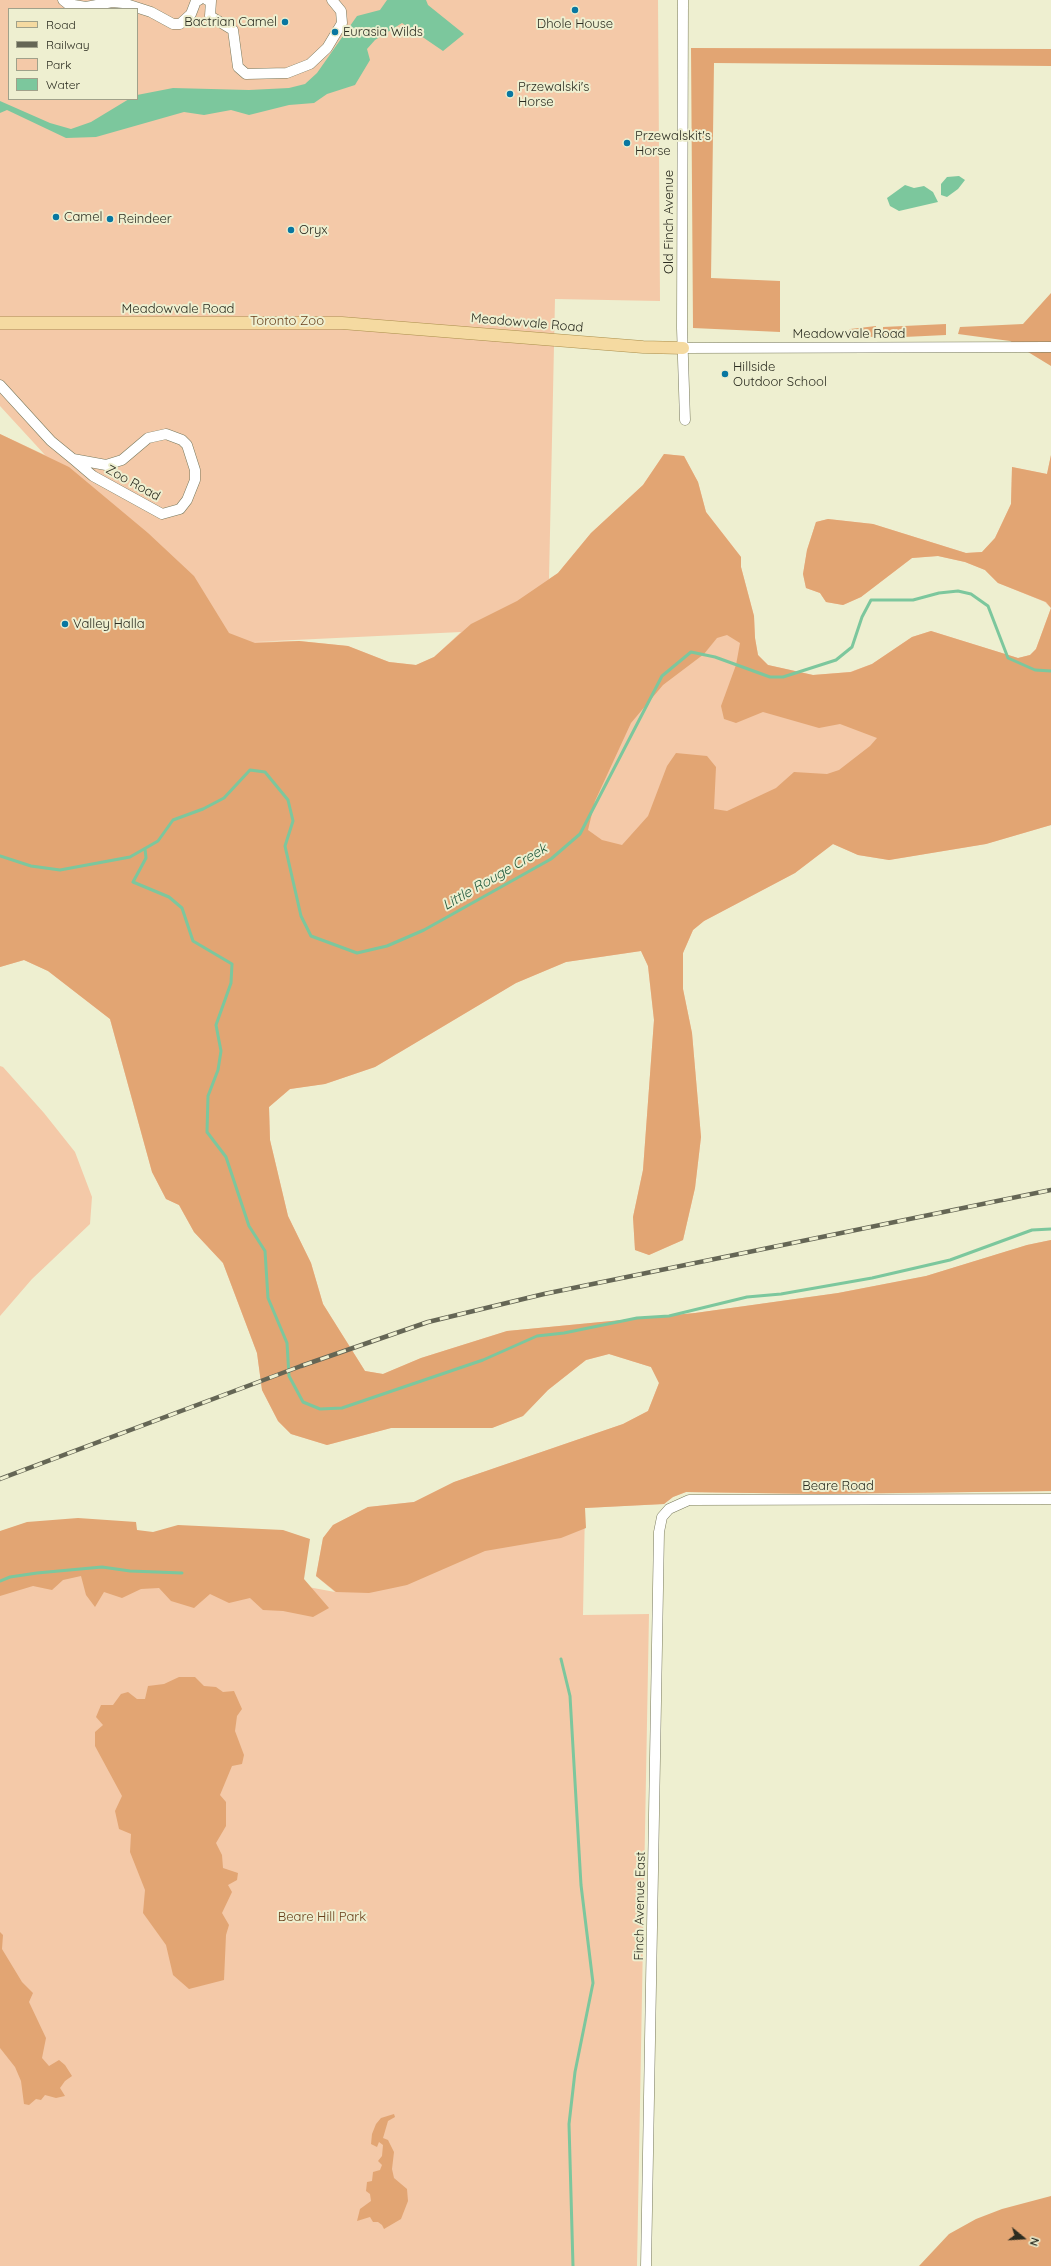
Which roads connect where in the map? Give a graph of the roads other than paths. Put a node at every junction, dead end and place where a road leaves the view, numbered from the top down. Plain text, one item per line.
1 (63, 0) edge
2 (199, 0) edge
3 (207, 0) edge
4 (332, 0) edge
5 (684, 0) edge
6 (0, 323) edge
7 (1051, 347) edge
8 (683, 348) junction
9 (0, 384) edge
10 (685, 420) dead end
11 (73, 459) junction
12 (1051, 1499) edge
13 (659, 1547) joint
14 (646, 2266) edge

1 - 2 street
3 - 4 street
5 - 8 street, Old Finch Avenue
6 - 8 main road, Meadowvale Road
7 - 8 street, Meadowvale Road
8 - 10 street, Old Finch Avenue
9 - 11 street, Zoo Road
11 - 11 street, Zoo Road
12 - 13 street, Beare Road
13 - 14 street, Finch Avenue East

